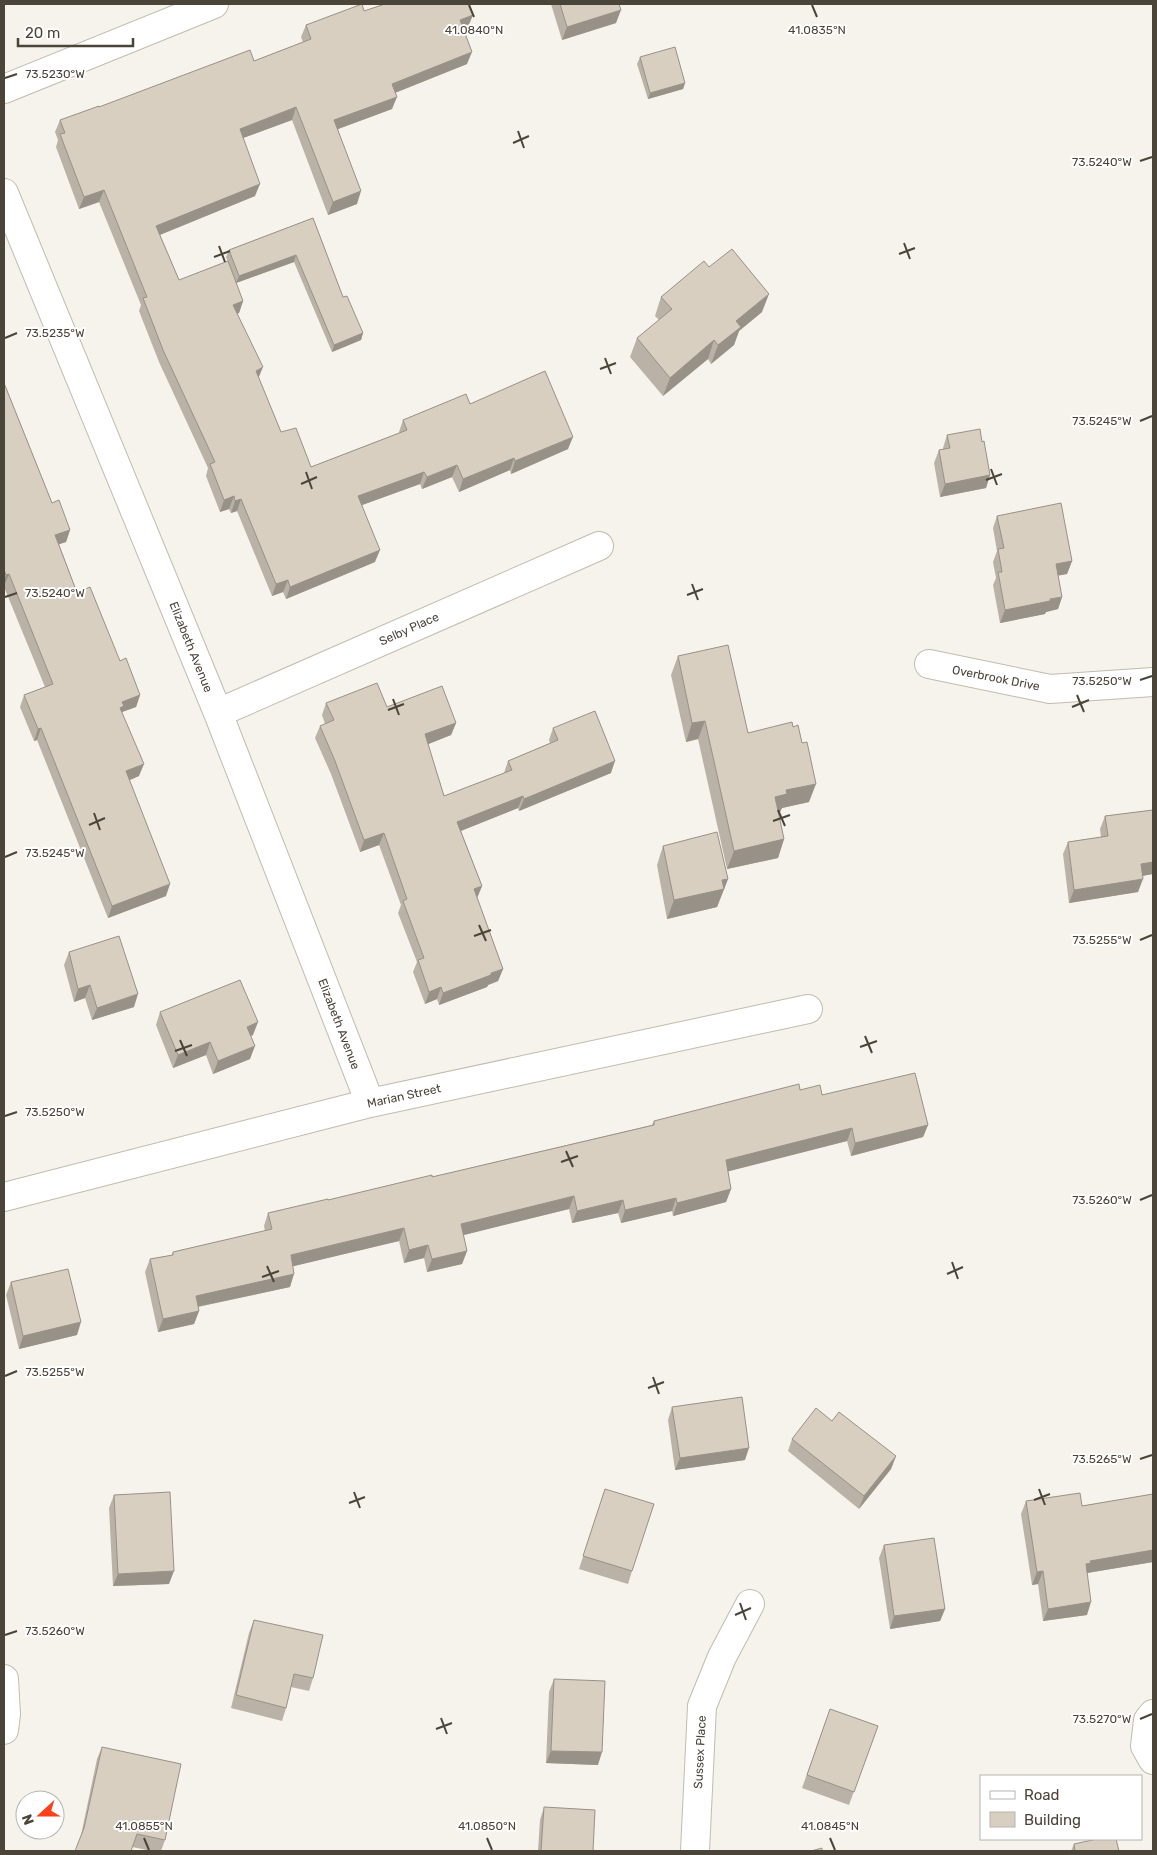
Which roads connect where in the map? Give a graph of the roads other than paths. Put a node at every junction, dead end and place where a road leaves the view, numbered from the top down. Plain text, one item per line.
1 (214, 4) edge
2 (4, 89) edge
3 (4, 193) edge
4 (599, 546) dead end
5 (929, 664) dead end
6 (1153, 682) edge
7 (218, 713) junction
8 (808, 1009) dead end
9 (370, 1103) junction
10 (4, 1197) edge
11 (750, 1604) dead end
12 (4, 1679) edge
13 (1153, 1714) edge
14 (4, 1730) edge
15 (1153, 1760) edge
16 (695, 1851) edge

1 - 2 street
3 - 7 street, Elizabeth Avenue
4 - 7 street, Selby Place
5 - 6 street, Overbrook Drive
7 - 9 street, Elizabeth Avenue
8 - 9 street, Marian Street
9 - 10 street, Marian Street
11 - 16 street, Sussex Place
12 - 14 street
13 - 15 street

